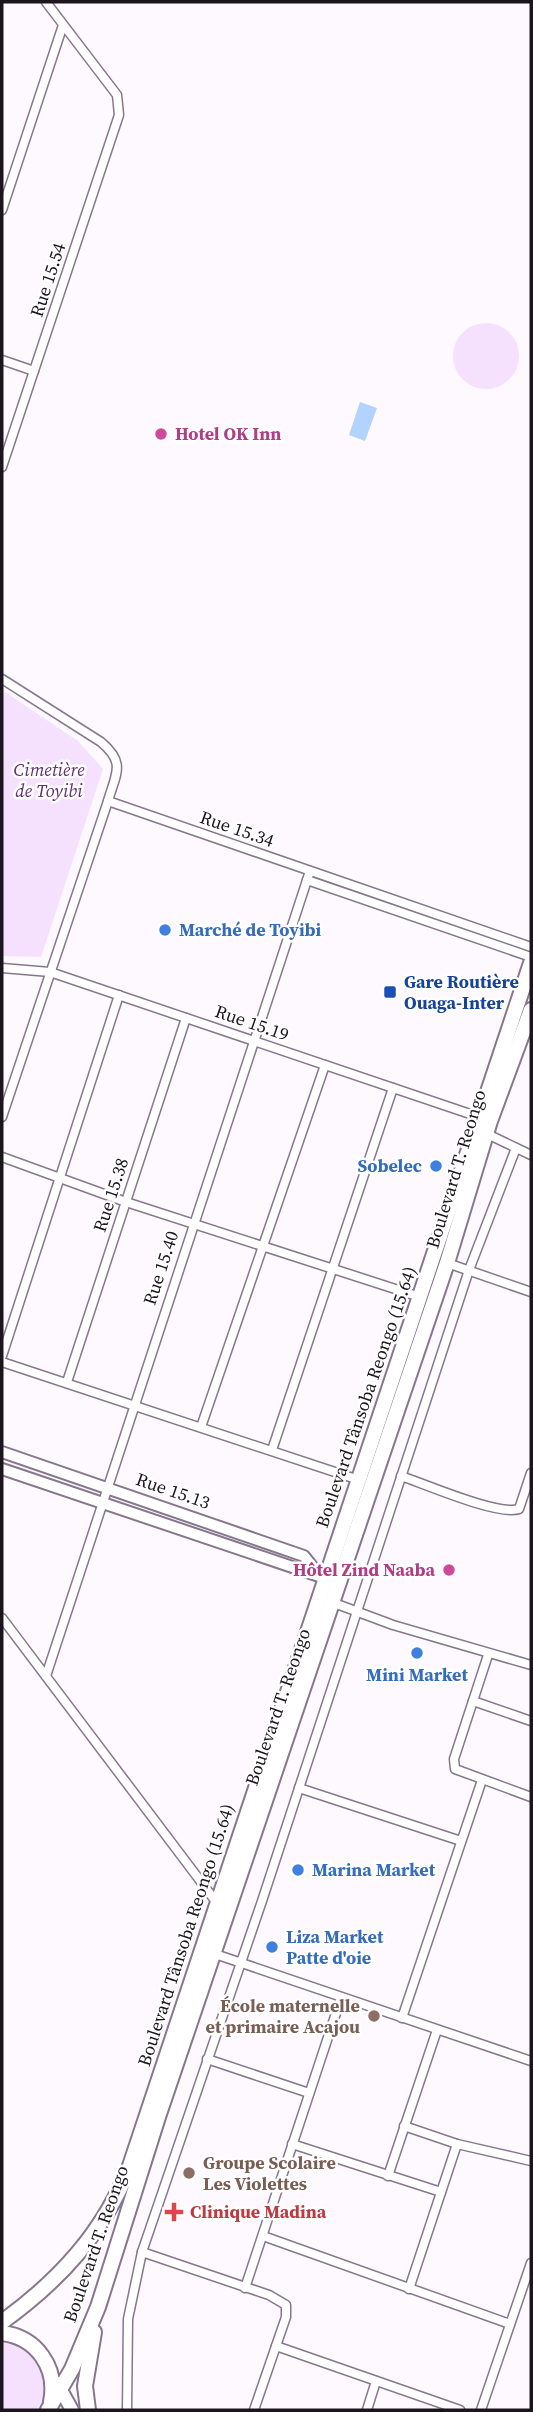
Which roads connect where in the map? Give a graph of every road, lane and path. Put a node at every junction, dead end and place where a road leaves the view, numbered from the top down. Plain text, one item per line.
1 (46, 2) edge
2 (64, 25) junction
3 (2, 210) edge
4 (2, 360) edge
5 (34, 371) junction
6 (6, 443) edge
7 (2, 467) edge
8 (2, 679) edge
9 (108, 801) junction
10 (309, 875) junction
11 (531, 947) edge
12 (531, 957) edge
13 (531, 963) edge
14 (2, 968) edge
15 (50, 972) junction
16 (119, 995) junction
17 (531, 1010) edge
18 (186, 1018) junction
19 (253, 1040) junction
20 (325, 1065) junction
21 (393, 1088) junction
22 (2, 1117) edge
23 (483, 1125) junction
24 (516, 1148) junction
25 (531, 1155) edge
26 (2, 1157) edge
27 (61, 1179) junction
28 (126, 1202) junction
29 (193, 1223) junction
30 (264, 1244) junction
31 (447, 1263) junction
32 (331, 1269) junction
33 (469, 1270) junction
34 (531, 1292) edge
35 (421, 1297) junction
36 (2, 1356) edge
37 (2, 1362) edge
38 (66, 1382) junction
39 (133, 1405) junction
40 (201, 1427) junction
41 (272, 1450) junction
42 (2, 1451) edge
43 (2, 1469) edge
44 (531, 1473) edge
45 (401, 1476) junction
46 (359, 1480) junction
47 (108, 1488) junction
48 (103, 1503) junction
49 (325, 1578) junction
50 (334, 1603) junction
51 (357, 1613) junction
52 (2, 1618) edge
53 (488, 1656) junction
54 (527, 1666) edge
55 (46, 1676) junction
56 (473, 1701) junction
57 (531, 1721) edge
58 (482, 1780) junction
59 (299, 1788) junction
60 (531, 1797) edge
61 (461, 1841) junction
62 (217, 1903) junction
63 (215, 1954) junction
64 (240, 1963) junction
65 (341, 1998) junction
66 (402, 2018) junction
67 (438, 2030) junction
68 (207, 2059) junction
69 (531, 2061) edge
70 (309, 2093) junction
71 (404, 2126) junction
72 (292, 2144) junction
73 (457, 2144) junction
74 (531, 2161) edge
75 (388, 2176) junction
76 (442, 2192) junction
77 (263, 2236) junction
78 (142, 2252) junction
79 (531, 2263) edge
80 (245, 2288) junction
81 (409, 2289) junction
82 (98, 2307) junction
83 (2, 2322) edge
84 (510, 2324) junction
85 (2, 2333) edge
86 (276, 2346) junction
87 (49, 2367) junction
88 (72, 2369) junction
89 (376, 2381) junction
90 (85, 2386) junction
91 (61, 2389) junction
92 (48, 2410) edge
93 (72, 2410) edge
94 (88, 2410) edge
95 (128, 2410) edge
96 (254, 2410) edge
97 (367, 2410) edge
98 (460, 2410) edge
99 (481, 2410) edge

1 - 2 street
2 - 3 street
2 - 5 street, Rue 15.54
4 - 5 street
5 - 6 street, Rue 15.54
6 - 7 street, Rue 15.54
8 - 9 street
9 - 10 street, Rue 15.34
9 - 15 street
10 - 11 street, Rue 15.34
10 - 12 street
10 - 19 street, Rue 15.40
13 - 23 highway, Boulevard Tânsoba Reongo (15.64)
14 - 15 street, Rue 15.19
15 - 16 street, Rue 15.19
15 - 22 street
16 - 18 street, Rue 15.19
16 - 27 street
17 - 23 highway, Boulevard T. Reongo
18 - 19 street, Rue 15.19
18 - 28 street, Rue 15.38
19 - 20 street, Rue 15.19
19 - 29 street, Rue 15.40
20 - 21 street, Rue 15.19
20 - 30 street
21 - 23 street, Rue 15.19
21 - 32 street
23 - 24 street, Rue 15.19
23 - 31 highway, Boulevard T. Reongo
23 - 35 highway, Boulevard Tânsoba Reongo (15.64)
24 - 25 street, Rue 15.19
24 - 33 street
26 - 27 street
27 - 28 street
27 - 36 street
28 - 29 street
28 - 38 street, Rue 15.38
29 - 30 street
29 - 39 street, Rue 15.40
30 - 32 street
30 - 40 street
31 - 33 street
31 - 50 highway, Boulevard T. Reongo
32 - 35 street
32 - 41 street
33 - 34 street
33 - 45 street
35 - 46 highway, Boulevard Tânsoba Reongo (15.64)
37 - 38 street
38 - 39 street
39 - 40 street
39 - 47 street, Rue 15.40
40 - 41 street
41 - 46 street
42 - 47 main road, Rue 15.13
43 - 48 main road, Rue 15.13
44 - 45 street
45 - 51 street
46 - 49 highway, Boulevard Tânsoba Reongo (15.64)
47 - 48 street, Rue 15.40
47 - 49 main road, Rue 15.13
48 - 49 main road, Rue 15.13
48 - 55 street, Rue 15.40
49 - 50 main road, Rue 15.13
49 - 62 highway, Boulevard Tânsoba Reongo (15.64)
50 - 51 street
50 - 63 highway, Boulevard T. Reongo
51 - 53 street
51 - 59 street
52 - 55 street
53 - 54 street
53 - 56 street
55 - 62 street
56 - 57 street
56 - 58 street
58 - 60 street
58 - 61 street
59 - 61 street
59 - 64 street
61 - 66 street
62 - 83 highway, Boulevard Tânsoba Reongo (15.64)
63 - 64 street
63 - 82 highway, Boulevard T. Reongo
64 - 65 street
64 - 68 street
65 - 66 street
65 - 70 street
66 - 67 street
67 - 69 street
67 - 71 street
68 - 70 street
68 - 78 street
70 - 72 street
71 - 73 street
71 - 75 street
72 - 75 street
72 - 77 street
73 - 74 street
73 - 76 street
75 - 76 street
76 - 81 street
77 - 80 street
77 - 81 street
78 - 80 street
78 - 95 street
79 - 84 street
80 - 86 street
81 - 84 street
82 - 88 highway, Boulevard T. Reongo
82 - 90 highway
84 - 99 street
85 - 87 highway
86 - 89 street
86 - 96 street
87 - 91 main road
87 - 92 highway
88 - 90 highway
88 - 91 highway, Boulevard T. Reongo
89 - 97 street
89 - 98 street
90 - 94 highway
91 - 92 highway, Boulevard T. Reongo
91 - 93 main road

